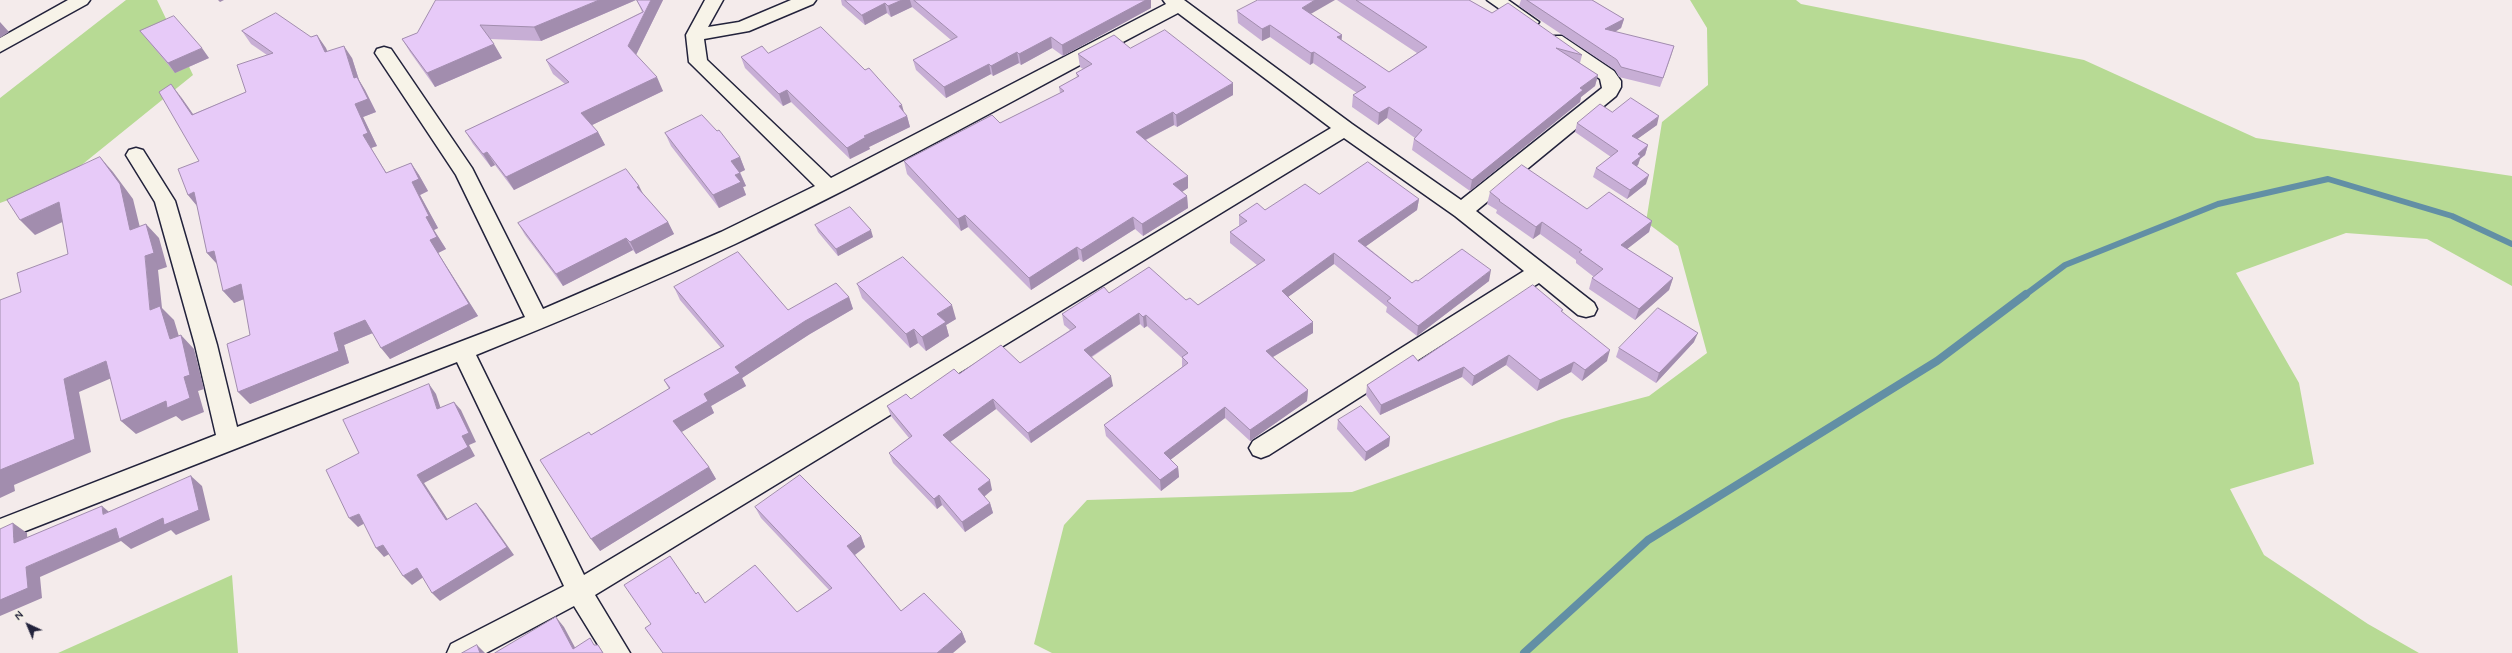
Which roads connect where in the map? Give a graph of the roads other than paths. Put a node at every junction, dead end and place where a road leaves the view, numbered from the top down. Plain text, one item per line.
1 (81, 0) edge
2 (714, 0) edge
3 (807, 0) edge
4 (1496, 0) edge
5 (1176, 3) edge
6 (695, 35) junction
7 (0, 46) edge
8 (384, 53) dead end
9 (1345, 129) junction
10 (136, 155) dead end
11 (829, 188) junction
12 (1462, 211) junction
13 (1540, 272) junction
14 (1586, 309) dead end
15 (539, 322) junction
16 (462, 350) junction
17 (229, 440) junction
18 (1261, 448) dead end
19 (0, 530) edge
20 (579, 590) junction
21 (460, 653) edge
22 (617, 653) edge

1 - 7 street
2 - 6 street
3 - 6 street
4 - 12 street
5 - 9 street
5 - 11 street
6 - 11 street
8 - 15 street
9 - 12 street
9 - 20 street
10 - 17 street
11 - 15 street
12 - 13 street
13 - 14 street
13 - 18 street
15 - 16 street
16 - 17 street
16 - 20 street
17 - 19 street
20 - 21 street
20 - 22 street

